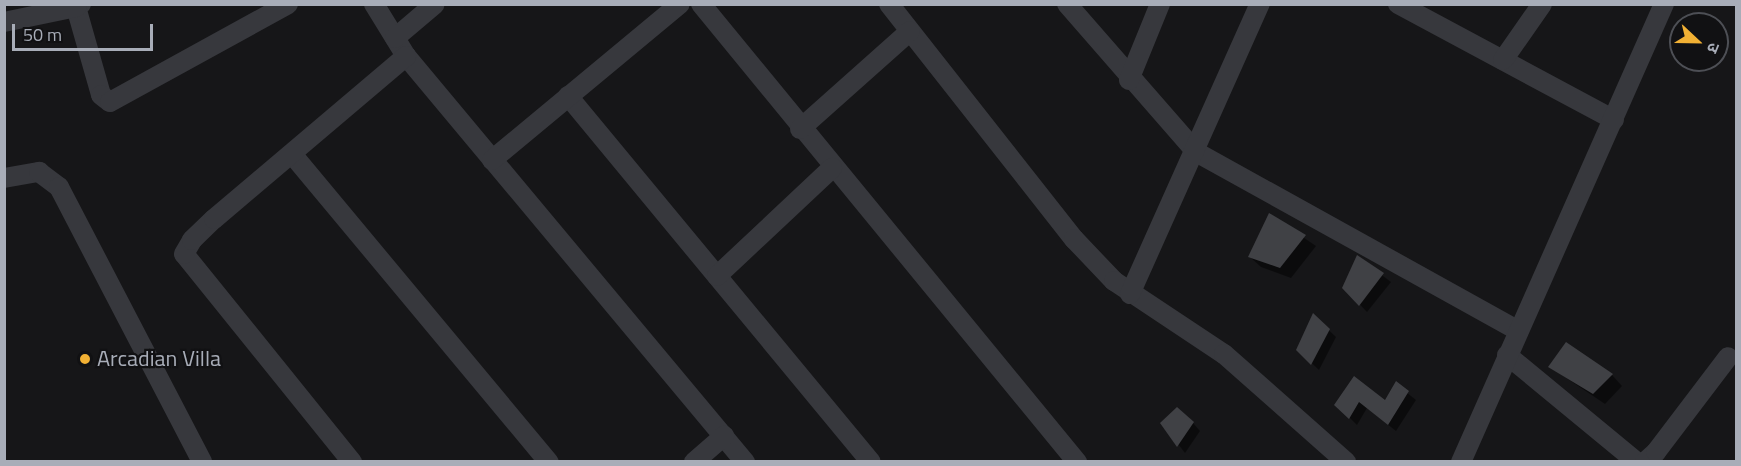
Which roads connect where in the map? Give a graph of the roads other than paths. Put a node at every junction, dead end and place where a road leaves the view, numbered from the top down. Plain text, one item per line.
1 (288, 4) edge
2 (374, 4) edge
3 (435, 4) edge
4 (680, 4) edge
5 (701, 4) edge
6 (889, 4) edge
7 (1067, 4) edge
8 (1161, 4) edge
9 (1260, 4) edge
10 (1398, 4) edge
11 (1542, 4) edge
12 (1664, 4) edge
13 (79, 6) edge
14 (4, 22) edge
15 (910, 31) junction
16 (395, 38) junction
17 (406, 56) junction
18 (1503, 60) junction
19 (1129, 80) junction
20 (568, 96) junction
21 (1614, 120) junction
22 (800, 129) junction
23 (1196, 152) junction
24 (292, 154) junction
25 (492, 160) junction
26 (832, 168) junction
27 (4, 178) edge
28 (717, 276) junction
29 (1130, 294) junction
30 (1519, 331) junction
31 (1507, 355) junction
32 (1728, 357) dead end
33 (724, 436) junction
34 (202, 462) edge
35 (352, 462) edge
36 (549, 462) edge
37 (694, 462) edge
38 (745, 462) edge
39 (871, 462) edge
40 (1077, 462) edge
41 (1346, 462) edge
42 (1461, 462) edge
43 (1637, 462) edge
44 (1645, 462) edge

1 - 13 street
2 - 16 street
3 - 16 street
4 - 20 street
5 - 22 street
6 - 15 street
7 - 19 street
8 - 19 street
9 - 23 street
10 - 18 street
11 - 18 street
12 - 21 street
13 - 14 street
15 - 22 street
15 - 29 street
16 - 17 street
17 - 24 street
17 - 25 street
18 - 21 street
19 - 23 street
20 - 25 street
20 - 28 street
21 - 30 street
22 - 26 street
23 - 29 street
23 - 30 street
24 - 35 street
24 - 36 street
25 - 33 street
26 - 28 street
26 - 40 street
27 - 34 street
28 - 39 street
29 - 41 street
30 - 31 street
31 - 42 street
31 - 43 street
32 - 44 street
33 - 37 street
33 - 38 street

